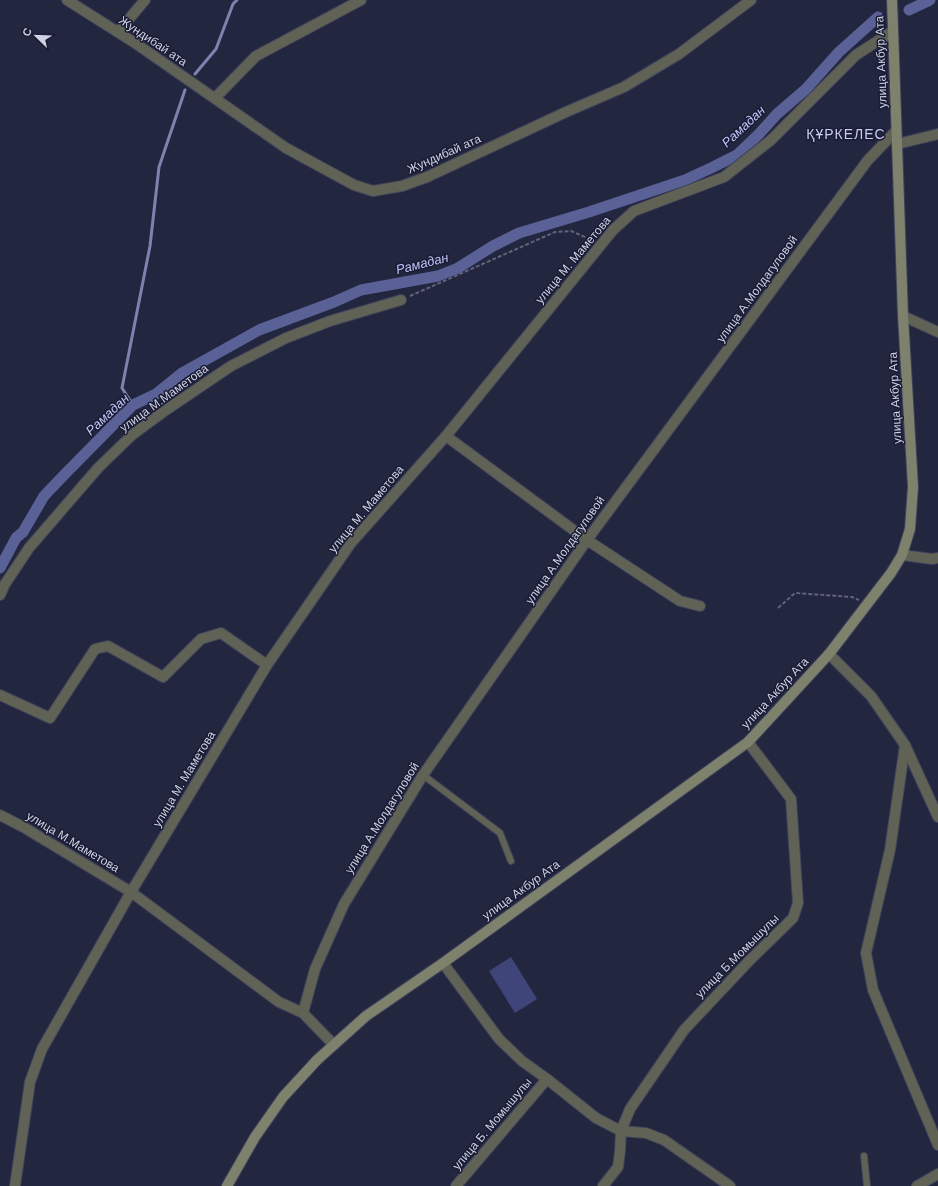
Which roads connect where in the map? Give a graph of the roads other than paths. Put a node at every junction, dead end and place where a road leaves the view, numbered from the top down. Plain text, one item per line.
1 (67, 0) edge
2 (144, 0) edge
3 (361, 0) edge
4 (751, 0) edge
5 (892, 0) edge
6 (893, 31) junction
7 (118, 32) junction
8 (215, 98) junction
9 (896, 130) junction
10 (938, 134) edge
11 (897, 144) junction
12 (401, 300) road end
13 (903, 316) junction
14 (938, 332) edge
15 (446, 436) junction
16 (587, 540) junction
17 (902, 555) junction
18 (938, 558) edge
19 (0, 595) edge
20 (700, 606) dead end
21 (830, 654) junction
22 (267, 665) junction
23 (0, 695) edge
24 (748, 742) junction
25 (905, 744) junction
26 (423, 776) junction
27 (0, 815) edge
28 (938, 817) edge
29 (511, 861) dead end
30 (131, 892) junction
31 (443, 963) junction
32 (303, 1013) junction
33 (334, 1044) junction
34 (547, 1079) junction
35 (621, 1131) junction
36 (938, 1144) edge
37 (864, 1156) dead end
38 (938, 1174) edge
39 (15, 1186) edge
40 (227, 1186) edge
41 (456, 1186) edge
42 (603, 1186) edge
43 (730, 1186) edge
44 (867, 1186) edge
45 (917, 1186) edge

1 - 7 street, Жундибай ата
2 - 7 street
3 - 8 street
4 - 8 street, Жундибай ата
5 - 6 main road, улица Акбур Ата
6 - 9 main road, улица Акбур Ата
6 - 15 street, улица М. Маметова
7 - 8 street, Жундибай ата
9 - 11 main road, улица Акбур Ата
9 - 16 street, улица А.Молдагуловой
10 - 11 street
11 - 13 main road, улица Акбур Ата
12 - 19 street, улица М.Маметова
13 - 14 street
13 - 17 main road, улица Акбур Ата
15 - 16 street
15 - 22 street, улица М. Маметова
16 - 20 street
16 - 26 street, улица А.Молдагуловой
17 - 18 street
17 - 21 main road, улица Акбур Ата
21 - 24 main road, улица Акбур Ата
21 - 25 street
22 - 23 street
22 - 30 street, улица М. Маметова
24 - 31 main road, улица Акбур Ата
24 - 35 street, улица Б.Момышулы
25 - 28 street
25 - 36 street
26 - 29 lane
26 - 32 street, улица А.Молдагуловой
27 - 30 street, улица М.Маметова
30 - 32 street
30 - 39 street, улица М. Маметова
31 - 33 main road, улица Акбур Ата
31 - 34 street
32 - 33 street
33 - 40 main road, улица Акбур Ата
34 - 35 street
34 - 41 street, улица Б. Момышулы
35 - 42 street, улица Б.Момышулы
35 - 43 street
37 - 44 lane
38 - 45 street

